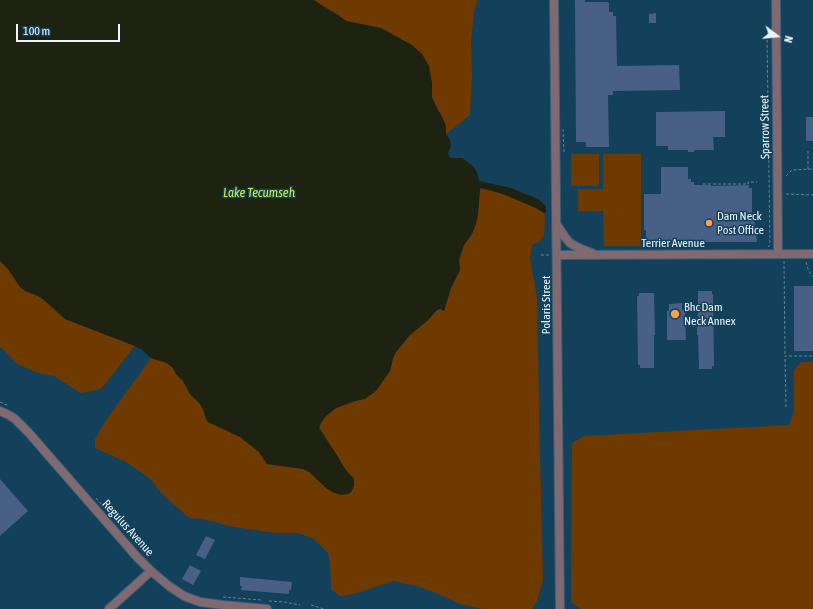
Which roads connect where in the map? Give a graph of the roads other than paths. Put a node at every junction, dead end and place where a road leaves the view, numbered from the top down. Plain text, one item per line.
1 (554, 0) edge
2 (776, 0) edge
3 (557, 224) junction
4 (813, 254) edge
5 (558, 255) junction
6 (600, 255) junction
7 (781, 256) junction
8 (0, 411) edge
9 (152, 571) junction
10 (109, 609) edge
11 (267, 609) edge
12 (560, 609) edge

1 - 3 street, Polaris Street
2 - 7 street, Sparrow Street
3 - 5 street, Polaris Street
3 - 6 street
4 - 7 street, Terrier Avenue
5 - 6 street, Terrier Avenue
5 - 12 street, Polaris Street
6 - 7 street, Terrier Avenue
8 - 9 street, Regulus Avenue
9 - 10 street
9 - 11 street, Regulus Avenue

